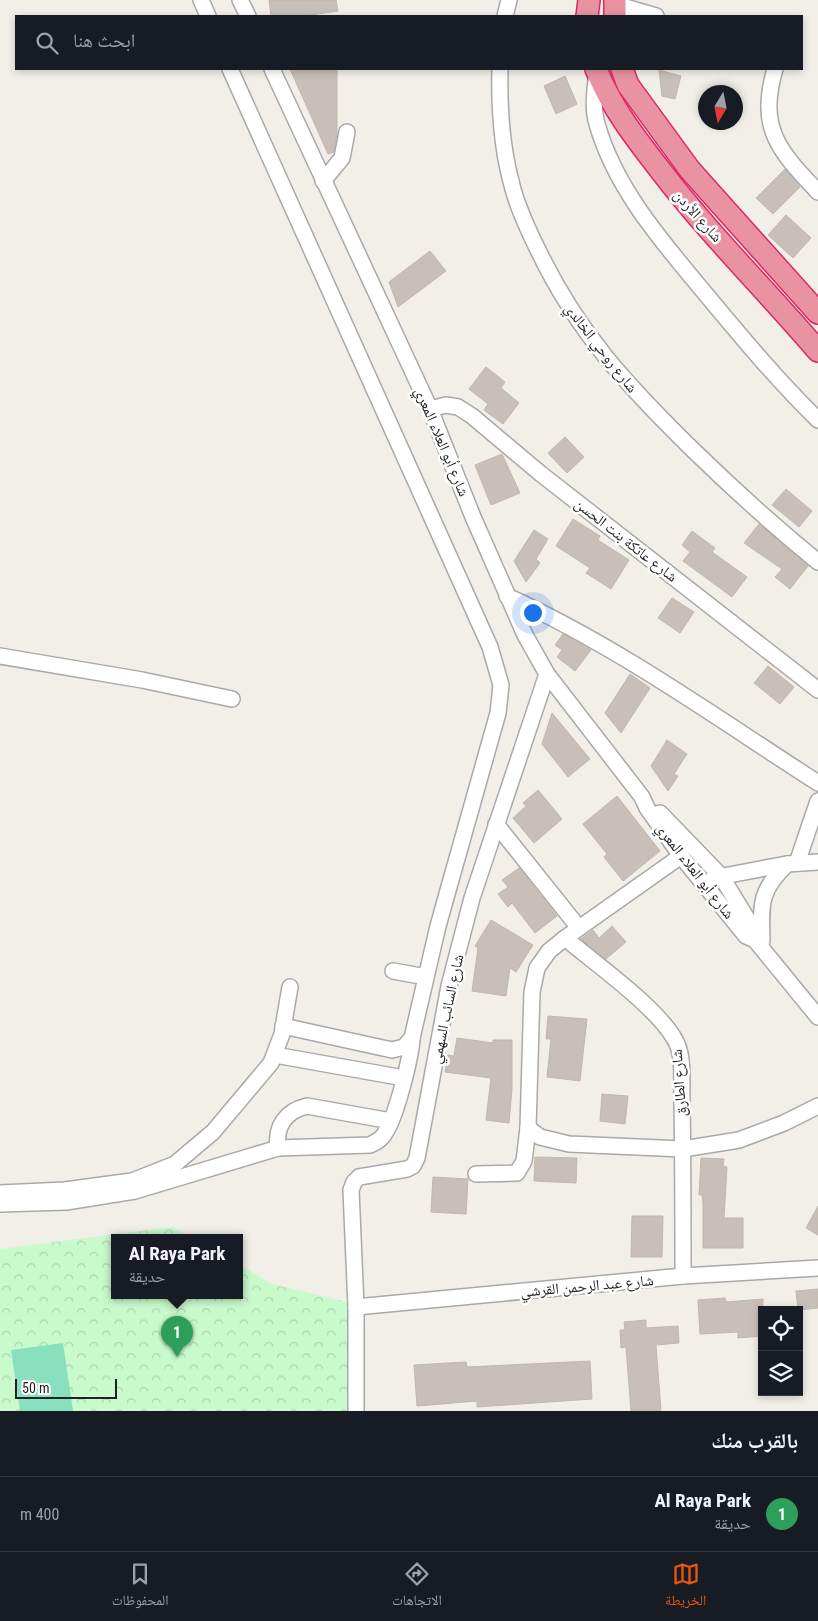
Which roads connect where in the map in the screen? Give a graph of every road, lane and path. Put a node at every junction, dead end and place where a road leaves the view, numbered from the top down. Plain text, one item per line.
1 (201, 0) edge
2 (240, 0) edge
3 (509, 0) edge
4 (589, 0) edge
5 (615, 7) edge
6 (208, 15) edge
7 (248, 15) edge
8 (505, 15) edge
9 (587, 15) edge
10 (651, 15) edge
11 (230, 70) edge
12 (272, 70) edge
13 (500, 70) edge
14 (597, 70) edge
15 (622, 70) edge
16 (775, 70) edge
17 (347, 132) dead end
18 (322, 182) junction
19 (818, 192) edge
20 (818, 313) edge
21 (818, 351) edge
22 (430, 409) junction
23 (818, 420) edge
24 (818, 562) edge
25 (507, 596) junction
26 (0, 656) edge
27 (546, 674) junction
28 (818, 690) edge
29 (232, 699) dead end
30 (818, 783) edge
31 (642, 797) junction
32 (818, 801) edge
33 (496, 824) junction
34 (681, 856) junction
35 (818, 862) edge
36 (792, 864) junction
37 (721, 876) junction
38 (702, 880) junction
39 (579, 928) junction
40 (565, 938) junction
41 (758, 944) junction
42 (393, 971) dead end
43 (426, 977) junction
44 (290, 987) dead end
45 (818, 1017) edge
46 (283, 1026) junction
47 (412, 1038) junction
48 (275, 1055) junction
49 (404, 1078) junction
50 (818, 1106) edge
51 (391, 1121) junction
52 (528, 1128) junction
53 (278, 1148) junction
54 (683, 1149) junction
55 (476, 1174) dead end
56 (0, 1192) edge
57 (0, 1204) edge
58 (818, 1268) edge
59 (683, 1276) junction
60 (356, 1307) junction
61 (356, 1411) edge

1 - 6 street
2 - 7 street
3 - 8 street
4 - 9 highway
5 - 10 street
11 - 43 street
12 - 18 street, شارع أبو العلاء المعري
13 - 24 street, شارع روحي الخالدي
14 - 21 highway, شارع الأردن
14 - 23 street
15 - 20 highway, شارع الأردن
16 - 19 street
17 - 18 street
18 - 22 street, شارع أبو العلاء المعري
22 - 25 street, شارع أبو العلاء المعري
22 - 28 street, شارع عاتكة بنت الحسن
25 - 27 street, شارع أبو العلاء المعري
25 - 30 street
26 - 29 street
27 - 31 street, شارع أبو العلاء المعري
27 - 33 street, شارع السائب السهمي
31 - 34 street, شارع أبو العلاء المعري
31 - 37 street, شارع أبو العلاء المعري
32 - 36 street
33 - 39 street
33 - 60 street, شارع السائب السهمي
34 - 38 street, شارع أبو العلاء المعري
34 - 39 street
35 - 36 street
36 - 37 street
36 - 41 street
37 - 38 street
37 - 41 street, شارع أبو العلاء المعري
38 - 41 street, شارع أبو العلاء المعري
39 - 40 street
40 - 52 street
40 - 54 street, شارع الطارق
41 - 45 street, شارع أبو العلاء المعري
42 - 43 street
43 - 47 street
44 - 46 street
46 - 47 street
46 - 48 street
47 - 49 street
48 - 49 street
48 - 56 street
49 - 51 street
50 - 54 street
51 - 53 street
51 - 53 street
52 - 54 street
52 - 55 street
53 - 57 street
54 - 59 street, شارع الطارق
58 - 59 street, شارع عبد الرحمن القرشي
59 - 60 street, شارع عبد الرحمن القرشي
60 - 61 street

